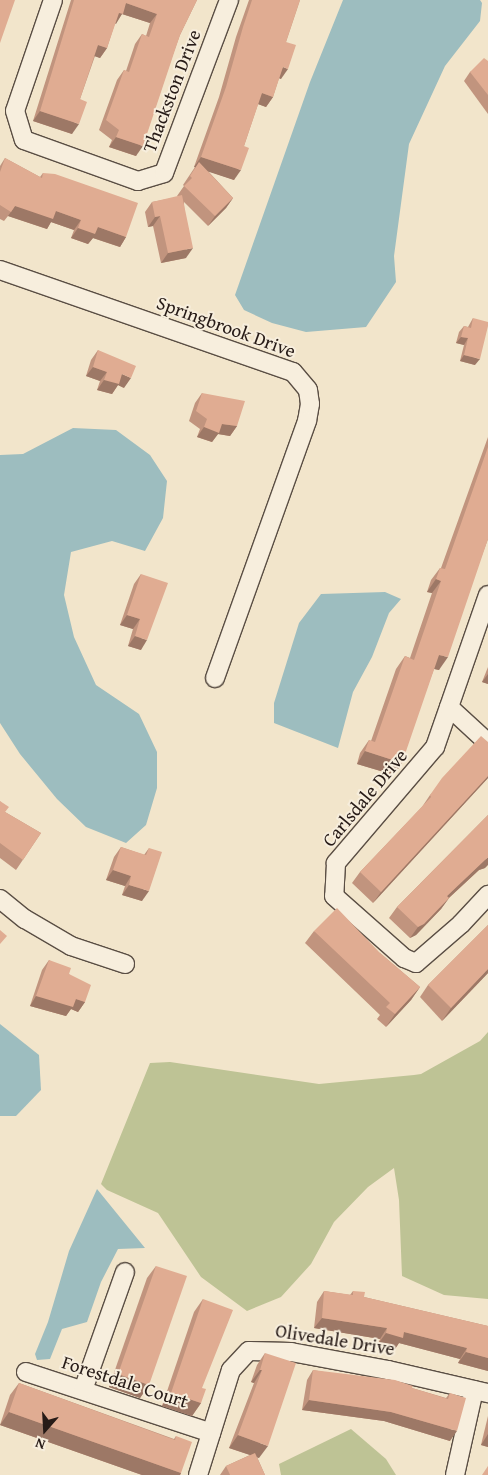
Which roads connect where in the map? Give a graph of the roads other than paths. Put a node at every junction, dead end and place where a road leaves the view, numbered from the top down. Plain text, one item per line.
1 (54, 0) edge
2 (229, 0) edge
3 (0, 270) edge
4 (488, 594) edge
5 (215, 678) dead end
6 (449, 707) junction
7 (488, 744) edge
8 (488, 894) edge
9 (0, 898) edge
10 (125, 964) dead end
11 (125, 1272) dead end
12 (26, 1372) dead end
13 (83, 1390) junction
14 (481, 1391) edge
15 (211, 1433) junction
16 (198, 1475) edge
17 (455, 1475) edge

1 - 2 street, Thackston Drive
3 - 5 street, Springbrook Drive
4 - 6 street, Carlsdale Drive
6 - 7 street
6 - 8 street, Carlsdale Drive
9 - 10 street
11 - 13 street
12 - 13 street, Forestdale Court
13 - 15 street, Forestdale Court
14 - 15 street, Olivedale Drive
14 - 17 street
15 - 16 street, Olivedale Drive

